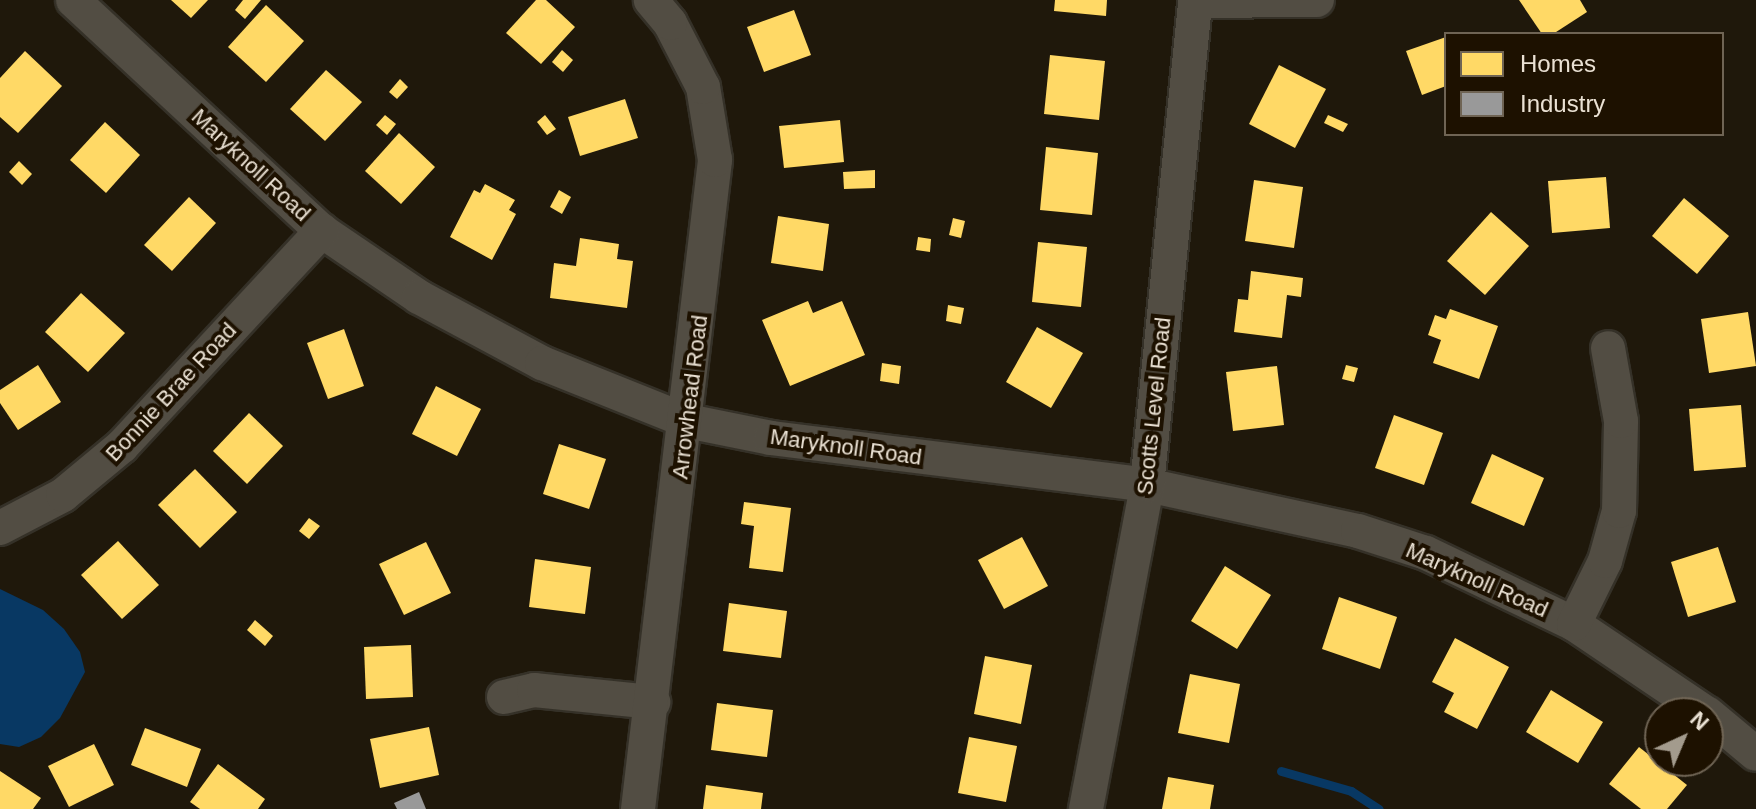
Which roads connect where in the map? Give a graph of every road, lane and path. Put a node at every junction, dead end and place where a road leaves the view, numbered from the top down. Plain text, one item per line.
1 (73, 0) edge
2 (651, 0) edge
3 (1195, 0) edge
4 (1317, 0) edge
5 (322, 231) junction
6 (1608, 348) dead end
7 (687, 421) junction
8 (1147, 485) junction
9 (0, 528) edge
10 (1574, 624) junction
11 (504, 697) dead end
12 (1682, 697) edge
13 (653, 702) junction
14 (1724, 728) edge
15 (1756, 754) edge
16 (638, 809) edge
17 (1086, 809) edge

1 - 5 street, Maryknoll Road
2 - 7 street, Arrowhead Road
3 - 4 street
3 - 8 street, Scotts Level Road
5 - 7 street, Maryknoll Road
5 - 9 street, Bonnie Brae Road
6 - 10 street
7 - 8 street, Maryknoll Road
7 - 13 street, Arrowhead Road
8 - 10 street, Maryknoll Road
8 - 17 street, Scotts Level Road
10 - 12 street, Maryknoll Road
11 - 13 street
13 - 16 street, Arrowhead Road
14 - 15 street, Maryknoll Road

